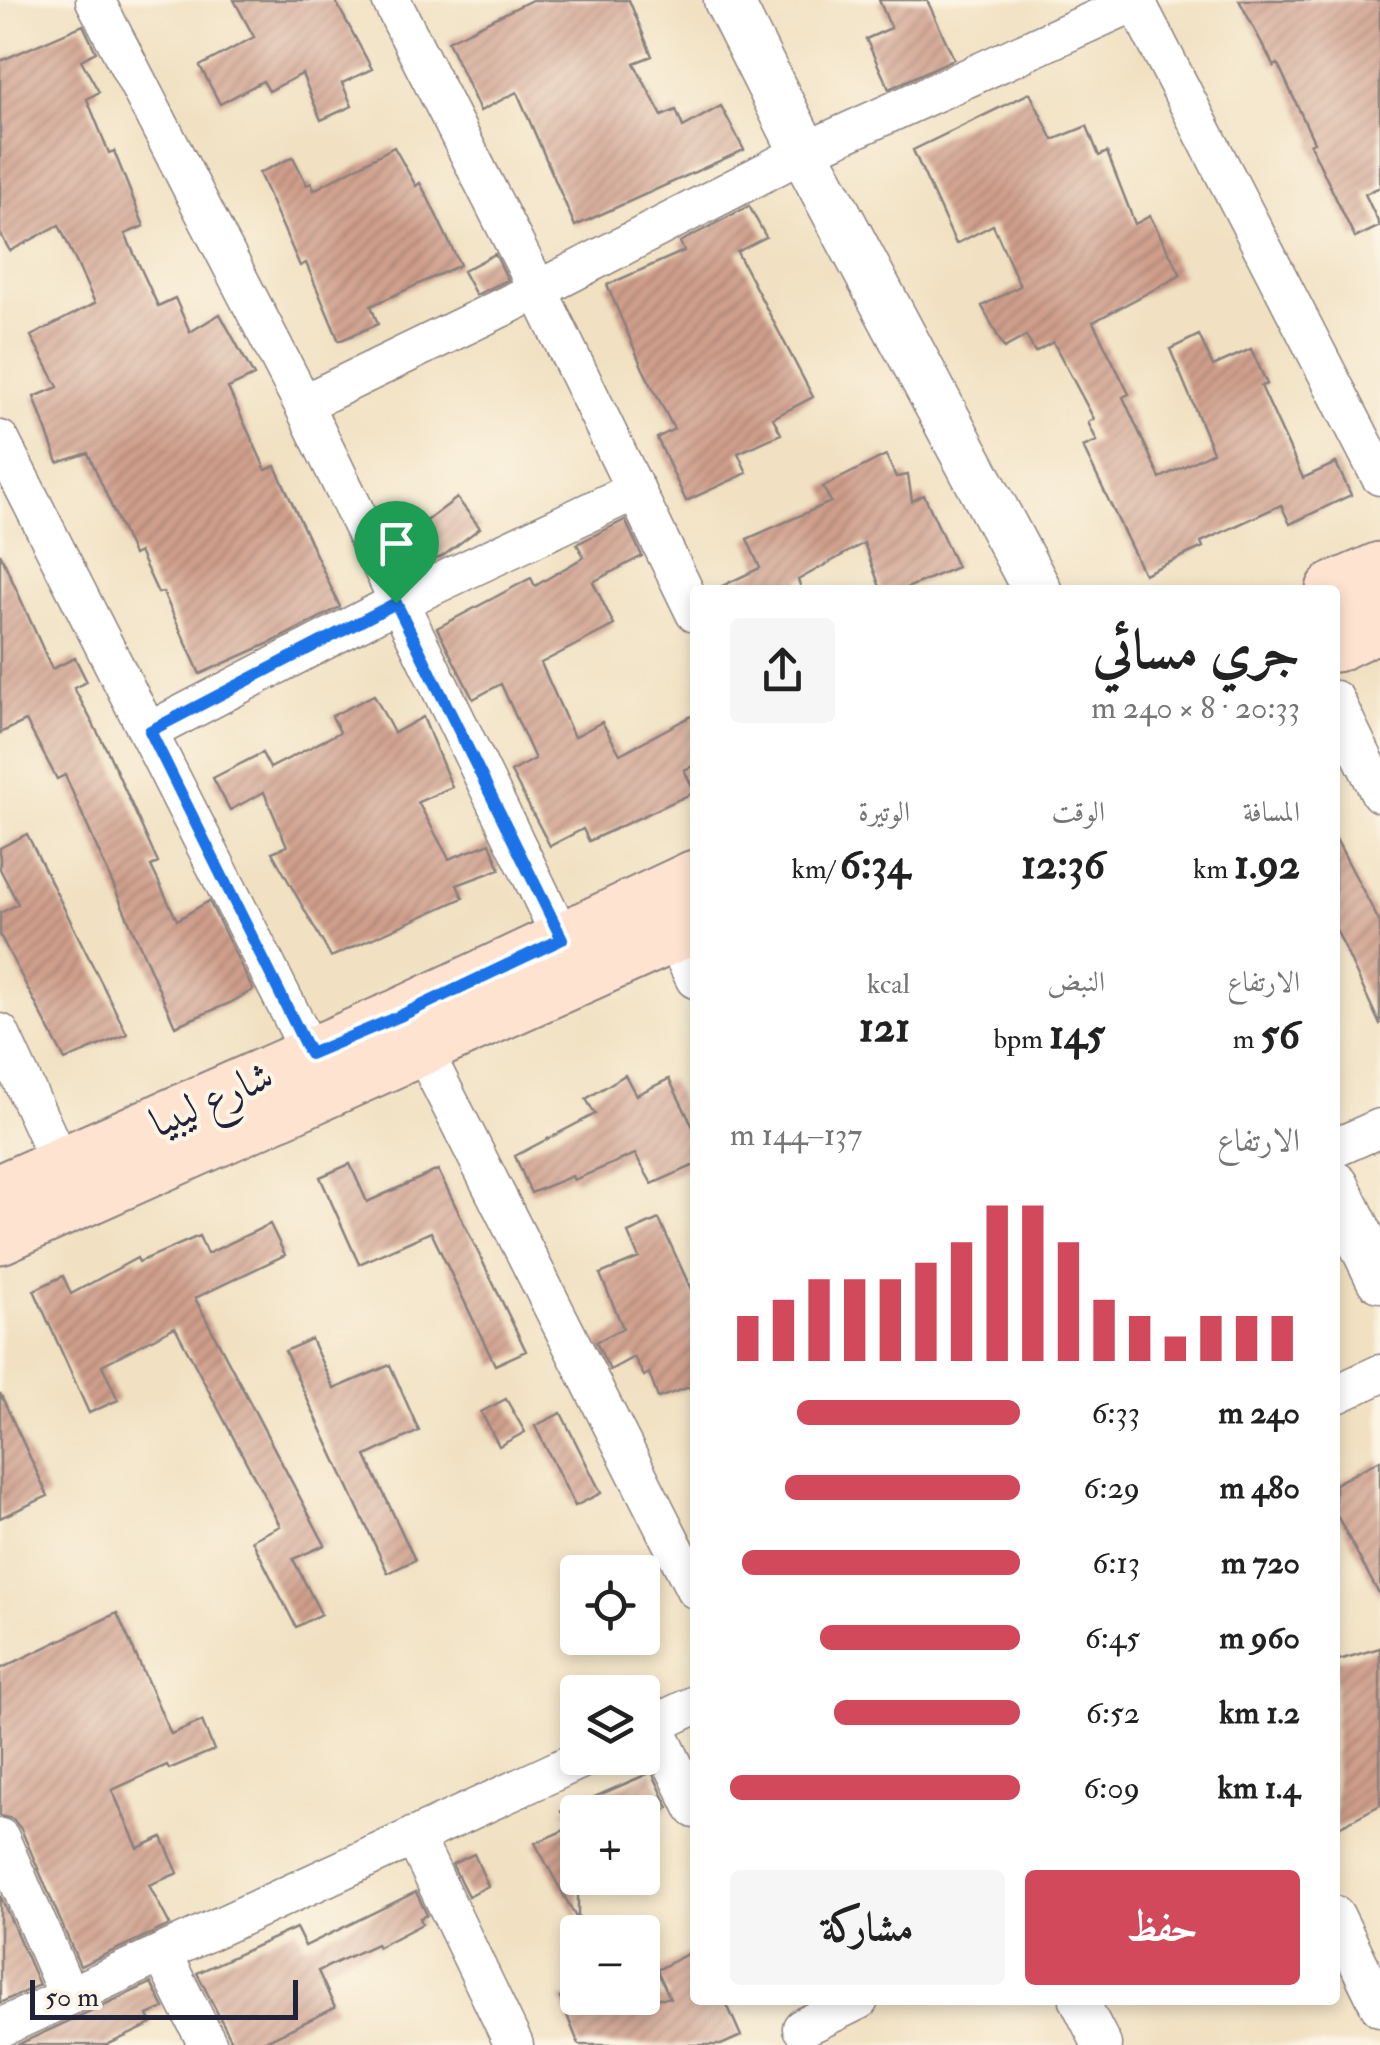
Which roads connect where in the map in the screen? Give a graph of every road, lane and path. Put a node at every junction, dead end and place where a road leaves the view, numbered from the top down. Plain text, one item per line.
1 (95, 0) edge
2 (392, 0) edge
3 (728, 0) edge
4 (1136, 0) edge
5 (804, 152) junction
6 (538, 290) junction
7 (303, 404) junction
8 (0, 440) edge
9 (1380, 476) edge
10 (636, 490) junction
11 (1380, 570) edge
12 (1035, 585) edge
13 (1340, 587) edge
14 (396, 603) junction
15 (690, 603) edge
16 (1380, 624) edge
17 (1340, 642) edge
18 (1340, 710) edge
19 (150, 731) junction
20 (1380, 793) edge
21 (690, 880) edge
22 (562, 939) junction
23 (688, 947) edge
24 (0, 1033) edge
25 (422, 1048) junction
26 (310, 1054) junction
27 (243, 1106) junction
28 (1380, 1128) edge
29 (1340, 1146) edge
30 (69, 1183) junction
31 (0, 1192) edge
32 (1340, 1196) edge
33 (0, 1236) edge
34 (1380, 1278) edge
35 (1380, 1374) edge
36 (1340, 1393) edge
37 (690, 1579) edge
38 (690, 1707) edge
39 (660, 1722) edge
40 (660, 1749) edge
41 (560, 1769) edge
42 (690, 1801) edge
43 (414, 1836) junction
44 (0, 1838) edge
45 (1340, 1925) edge
46 (162, 1954) junction
47 (68, 1995) junction
48 (847, 2005) edge
49 (1082, 2005) edge
50 (1380, 2006) edge
51 (800, 2024) edge
52 (0, 2028) edge
53 (208, 2045) edge
54 (514, 2045) edge
55 (1102, 2045) edge

1 - 7 street
2 - 6 street
3 - 5 street
4 - 5 street
4 - 9 street
5 - 6 street
5 - 12 street
6 - 7 street
6 - 10 street
7 - 14 street
8 - 19 street
10 - 14 street
10 - 15 street
11 - 13 main road
14 - 19 street
14 - 22 street
16 - 17 main road
18 - 20 street
19 - 26 street
21 - 22 main road, شارع ليبيا
22 - 26 main road, شارع ليبيا
23 - 25 main road, شارع ليبيا
24 - 30 street
25 - 27 main road, شارع ليبيا
25 - 37 street
26 - 27 main road, شارع ليبيا
27 - 30 main road, شارع ليبيا
28 - 29 street
30 - 31 main road, شارع ليبيا
30 - 33 main road, شارع ليبيا
32 - 34 street
35 - 36 street
38 - 39 street
40 - 42 street
41 - 43 street
43 - 46 street
43 - 54 street
44 - 47 street
45 - 50 street
46 - 47 street
46 - 53 street
47 - 52 street
48 - 51 street
49 - 55 street

